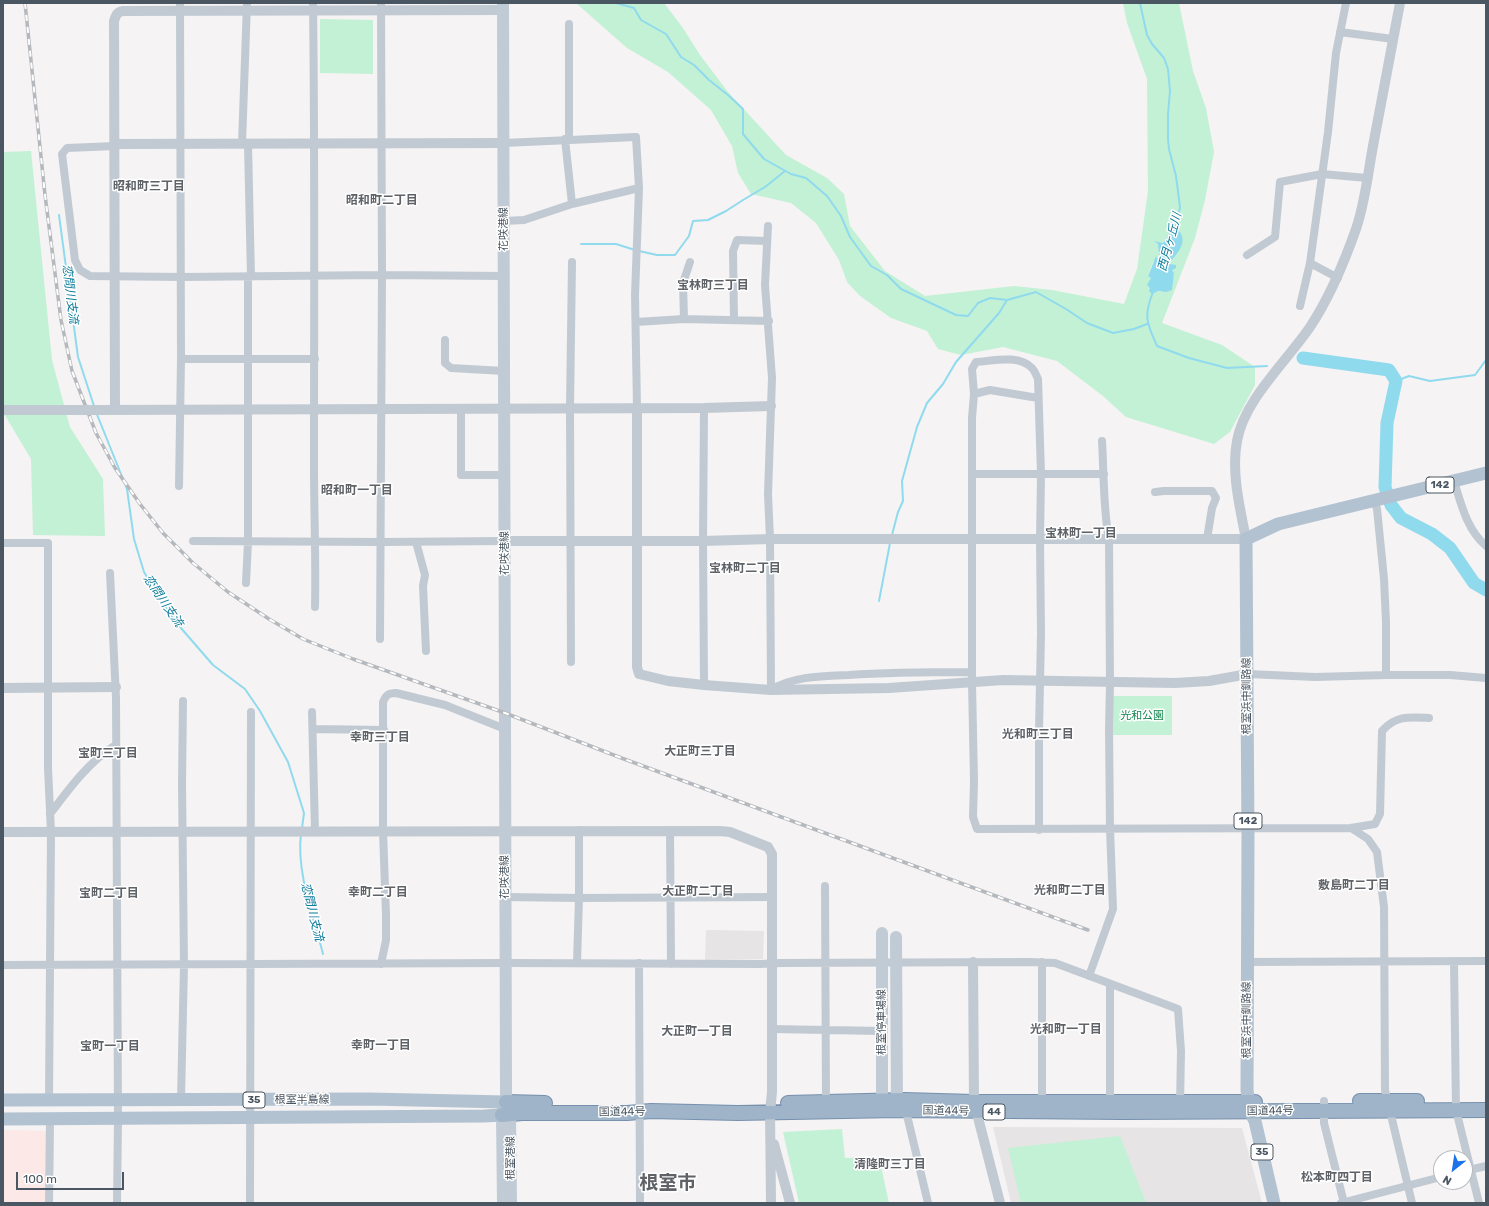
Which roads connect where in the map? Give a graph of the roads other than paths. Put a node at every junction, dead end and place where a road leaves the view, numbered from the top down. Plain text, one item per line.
1 (1346, 3) edge
2 (1400, 3) edge
3 (313, 6) edge
4 (381, 6) edge
5 (181, 7) edge
6 (247, 7) edge
7 (503, 7) edge
8 (569, 24) dead end
9 (1340, 32) junction
10 (1393, 39) junction
11 (567, 139) junction
12 (380, 142) junction
13 (181, 143) junction
14 (314, 143) junction
15 (504, 143) junction
16 (245, 144) junction
17 (115, 145) junction
18 (1322, 174) junction
19 (1368, 178) junction
20 (639, 188) junction
21 (572, 204) junction
22 (504, 221) junction
23 (768, 226) dead end
24 (767, 241) junction
25 (1247, 255) dead end
26 (572, 262) dead end
27 (690, 262) dead end
28 (1310, 263) junction
29 (382, 275) junction
30 (504, 276) junction
31 (115, 277) junction
32 (250, 277) junction
33 (314, 277) junction
34 (181, 278) junction
35 (1338, 278) junction
36 (1300, 306) dead end
37 (684, 319) junction
38 (734, 320) junction
39 (769, 321) junction
40 (636, 322) junction
41 (445, 340) dead end
42 (182, 359) junction
43 (248, 359) junction
44 (315, 359) junction
45 (504, 371) junction
46 (974, 394) junction
47 (1038, 398) junction
48 (770, 406) junction
49 (504, 408) junction
50 (570, 408) junction
51 (637, 408) junction
52 (704, 408) junction
53 (248, 409) junction
54 (314, 409) junction
55 (381, 409) junction
56 (461, 409) junction
57 (3, 410) edge
58 (115, 410) junction
59 (181, 410) junction
60 (1102, 442) dead end
61 (1486, 473) edge
62 (972, 474) junction
63 (1041, 474) junction
64 (1104, 474) junction
65 (504, 475) junction
66 (1454, 481) junction
67 (179, 486) dead end
68 (1155, 492) dead end
69 (1383, 498) junction
70 (770, 538) junction
71 (1246, 539) junction
72 (972, 540) junction
73 (1040, 540) junction
74 (1109, 540) junction
75 (1207, 540) junction
76 (193, 541) dead end
77 (504, 541) junction
78 (572, 541) junction
79 (636, 541) junction
80 (703, 541) junction
81 (248, 542) junction
82 (316, 542) junction
83 (381, 542) junction
84 (416, 542) junction
85 (3, 543) edge
86 (1486, 546) edge
87 (110, 573) dead end
88 (246, 583) dead end
89 (315, 607) dead end
90 (380, 639) dead end
91 (426, 651) dead end
92 (571, 662) dead end
93 (972, 672) junction
94 (1248, 674) junction
95 (1386, 675) junction
96 (1486, 678) edge
97 (1041, 681) junction
98 (972, 683) junction
99 (1110, 683) junction
100 (704, 685) junction
101 (49, 687) junction
102 (116, 687) junction
103 (3, 688) edge
104 (771, 690) junction
105 (183, 701) dead end
106 (251, 712) dead end
107 (312, 712) dead end
108 (1429, 718) dead end
109 (313, 729) junction
110 (505, 729) junction
111 (384, 730) junction
112 (116, 745) junction
113 (50, 814) junction
114 (1110, 828) junction
115 (1248, 828) junction
116 (1351, 828) junction
117 (579, 830) junction
118 (670, 830) junction
119 (1039, 830) junction
120 (315, 831) junction
121 (383, 831) junction
122 (505, 831) junction
123 (3, 832) edge
124 (51, 832) junction
125 (117, 832) junction
126 (183, 832) junction
127 (251, 832) junction
128 (825, 886) dead end
129 (505, 897) junction
130 (670, 897) junction
131 (772, 897) junction
132 (579, 898) junction
133 (882, 933) dead end
134 (896, 937) dead end
135 (1385, 961) junction
136 (1486, 961) edge
137 (883, 962) junction
138 (896, 962) junction
139 (973, 962) junction
140 (1042, 962) junction
141 (1248, 962) junction
142 (1454, 962) junction
143 (506, 963) junction
144 (639, 963) junction
145 (824, 963) junction
146 (251, 964) junction
147 (381, 964) junction
148 (577, 964) junction
149 (671, 964) junction
150 (772, 964) junction
151 (3, 965) edge
152 (51, 965) junction
153 (117, 965) junction
154 (184, 965) junction
155 (1089, 976) junction
156 (1110, 984) junction
157 (772, 1029) junction
158 (825, 1030) junction
159 (882, 1031) junction
160 (3, 1100) edge
161 (49, 1100) junction
162 (181, 1100) junction
163 (250, 1100) junction
164 (117, 1101) junction
165 (1486, 1101) edge
166 (826, 1102) junction
167 (1042, 1102) junction
168 (1110, 1102) junction
169 (901, 1105) junction
170 (1455, 1105) junction
171 (882, 1106) junction
172 (1180, 1106) junction
173 (1249, 1106) junction
174 (1324, 1106) junction
175 (1388, 1106) junction
176 (639, 1107) junction
177 (976, 1107) junction
178 (770, 1108) junction
179 (506, 1110) junction
180 (1486, 1110) edge
181 (250, 1117) junction
182 (118, 1118) junction
183 (3, 1119) edge
184 (50, 1119) junction
185 (770, 1129) junction
186 (1464, 1150) edge
187 (1486, 1166) edge
188 (1473, 1169) edge
189 (1433, 1179) edge
190 (1473, 1185) edge
191 (1408, 1186) junction
192 (50, 1203) edge
193 (117, 1203) edge
194 (250, 1203) edge
195 (503, 1203) edge
196 (511, 1203) edge
197 (640, 1203) edge
198 (771, 1203) edge
199 (790, 1203) edge
200 (928, 1203) edge
201 (1000, 1203) edge
202 (1274, 1203) edge
203 (1343, 1203) edge
204 (1412, 1203) edge
205 (1479, 1203) edge

1 - 9 street
2 - 10 street
3 - 4 street
3 - 6 street
3 - 14 street
4 - 7 street
4 - 12 street
5 - 6 street
5 - 13 street
5 - 17 street
6 - 16 street
7 - 15 main road, 花咲港線
8 - 11 street
9 - 10 street
9 - 18 street
10 - 19 street
11 - 15 street
11 - 20 street
11 - 21 street
12 - 14 street
12 - 15 street
12 - 29 street
13 - 16 street
13 - 17 street
13 - 34 street
14 - 16 street
14 - 33 street
15 - 22 main road, 花咲港線
16 - 32 street
17 - 31 street
17 - 31 street
18 - 19 street
18 - 25 street
18 - 28 street
19 - 35 street
20 - 21 street
20 - 40 street
21 - 22 street
22 - 30 main road, 花咲港線
23 - 24 street
24 - 38 street
24 - 39 street
26 - 50 street
27 - 37 street
28 - 35 street
28 - 36 street
29 - 30 street
29 - 33 street
29 - 55 street
30 - 45 main road, 花咲港線
31 - 34 street
31 - 58 street
32 - 33 street
32 - 34 street
32 - 43 street
33 - 44 street
34 - 42 street
35 - 71 street
37 - 38 street
37 - 40 street
38 - 39 street
39 - 48 street
40 - 51 street
41 - 45 street
42 - 43 street
42 - 59 street
43 - 44 street
43 - 53 street
44 - 54 street
45 - 49 main road, 花咲港線
46 - 47 street
46 - 47 street
46 - 62 street
47 - 63 street
48 - 52 street
48 - 70 street
49 - 50 street
49 - 56 street
49 - 65 main road, 花咲港線
50 - 51 street
50 - 78 street
51 - 52 street
51 - 79 street
52 - 80 street
53 - 54 street
53 - 59 street
53 - 81 street
54 - 55 street
54 - 82 street
55 - 56 street
55 - 83 street
56 - 65 street
57 - 58 street, bridge
58 - 59 street
59 - 67 street
60 - 64 street
61 - 66 main road, 142
62 - 63 street
62 - 72 street
63 - 64 street
63 - 73 street
64 - 74 street
65 - 77 main road, 花咲港線
66 - 69 main road, 142
66 - 86 street
68 - 75 street
69 - 71 main road, 142
69 - 95 street
70 - 72 street
70 - 80 street
70 - 104 street
71 - 75 street
71 - 94 main road, 根室浜中釧路線 / 142
72 - 73 street
72 - 93 street
73 - 74 street
73 - 97 street
74 - 75 street
74 - 99 street
76 - 81 street
77 - 78 street
77 - 84 street
77 - 110 main road, 花咲港線
78 - 79 street
78 - 92 street
79 - 80 street
79 - 100 street
80 - 100 street
81 - 82 street
81 - 88 street
82 - 83 street
82 - 89 street
83 - 84 street
83 - 90 street
84 - 91 street
85 - 101 street
87 - 102 street
93 - 98 street
93 - 104 street
94 - 95 street
94 - 99 street
94 - 115 main road, 根室浜中釧路線 / 142
95 - 96 street
97 - 98 street
97 - 99 street
97 - 119 street
98 - 104 street
98 - 119 street
99 - 114 street
100 - 104 street
101 - 102 street
101 - 103 street
101 - 113 street
102 - 112 street
105 - 126 street
106 - 127 street
107 - 109 street
108 - 116 street
109 - 111 street
109 - 120 street
110 - 111 street
110 - 122 main road, 花咲港線
111 - 121 street
112 - 113 street
112 - 125 street
113 - 124 street
114 - 115 street
114 - 119 street
114 - 155 street
115 - 116 street
115 - 141 main road, 根室浜中釧路線 / 142
116 - 135 street
117 - 118 street
117 - 122 street
117 - 132 street
118 - 130 street
118 - 131 street
120 - 121 street
120 - 127 street
121 - 122 street
121 - 147 street
122 - 129 main road, 花咲港線
123 - 124 street
124 - 125 street
124 - 152 street
125 - 126 street
125 - 153 street
126 - 127 street
126 - 154 street
127 - 146 street
128 - 145 street
129 - 132 street
129 - 143 main road, 花咲港線
130 - 131 street
130 - 132 street
130 - 149 street
131 - 150 street
132 - 148 street
133 - 137 main road, 根室停車場線
134 - 138 main road, 根室停車場線
135 - 141 street
135 - 142 street
135 - 175 street
136 - 142 street
137 - 138 street
137 - 145 street
137 - 159 main road, 根室停車場線
138 - 139 street
138 - 169 main road, 根室停車場線
139 - 140 street
139 - 177 street
140 - 155 street
140 - 167 street
141 - 173 main road, 根室浜中釧路線 / 142
142 - 170 street
143 - 147 street
143 - 148 street
143 - 179 main road, 花咲港線
144 - 148 street
144 - 149 street
144 - 176 street
145 - 150 street
145 - 158 street
146 - 147 street
146 - 154 street
146 - 163 street
149 - 150 street
150 - 157 street
151 - 152 street
152 - 153 street
152 - 161 street
153 - 154 street
153 - 164 street
154 - 162 street
155 - 156 street
156 - 168 street
156 - 172 street
157 - 158 street
157 - 178 street
158 - 159 street
158 - 166 street
159 - 171 main road, 根室停車場線
160 - 161 main road, 根室半島線 / 35
161 - 164 main road, 根室半島線 / 35
162 - 163 main road, 根室半島線 / 35
162 - 164 main road, 根室半島線 / 35
163 - 179 main road, 根室半島線 / 35
163 - 181 street
164 - 182 street
165 - 170 highway, 国道44号 / 44
166 - 171 highway, 国道44号 / 44
166 - 178 highway, 国道44号 / 44
167 - 168 highway, 国道44号 / 44
167 - 177 highway, 国道44号 / 44
168 - 172 highway, 国道44号 / 44
169 - 171 highway, 国道44号 / 44
169 - 177 highway, 国道44号 / 44
169 - 200 street
170 - 175 highway, 国道44号 / 44
170 - 180 highway, 国道44号 / 44
170 - 186 street
171 - 178 highway, 国道44号 / 44
172 - 173 highway, 国道44号 / 44
172 - 177 highway, 国道44号 / 44
173 - 174 highway, 国道44号 / 44
173 - 202 main road, 35
174 - 175 highway, 国道44号 / 44
174 - 203 street
175 - 191 street
176 - 178 highway, 国道44号 / 44
176 - 179 highway, 国道44号 / 44
176 - 197 street
177 - 201 street
178 - 185 street
179 - 181 main road, 根室半島線 / 35
179 - 195 main road, 根室港線
179 - 196 main road, 根室港線
181 - 182 main road, 根室半島線 / 35
181 - 194 street
182 - 184 main road, 根室半島線 / 35
182 - 193 street
183 - 184 main road, 根室半島線 / 35
184 - 192 street
185 - 198 street
185 - 199 street
187 - 188 street
189 - 191 street
190 - 205 street
191 - 203 street
191 - 204 street

